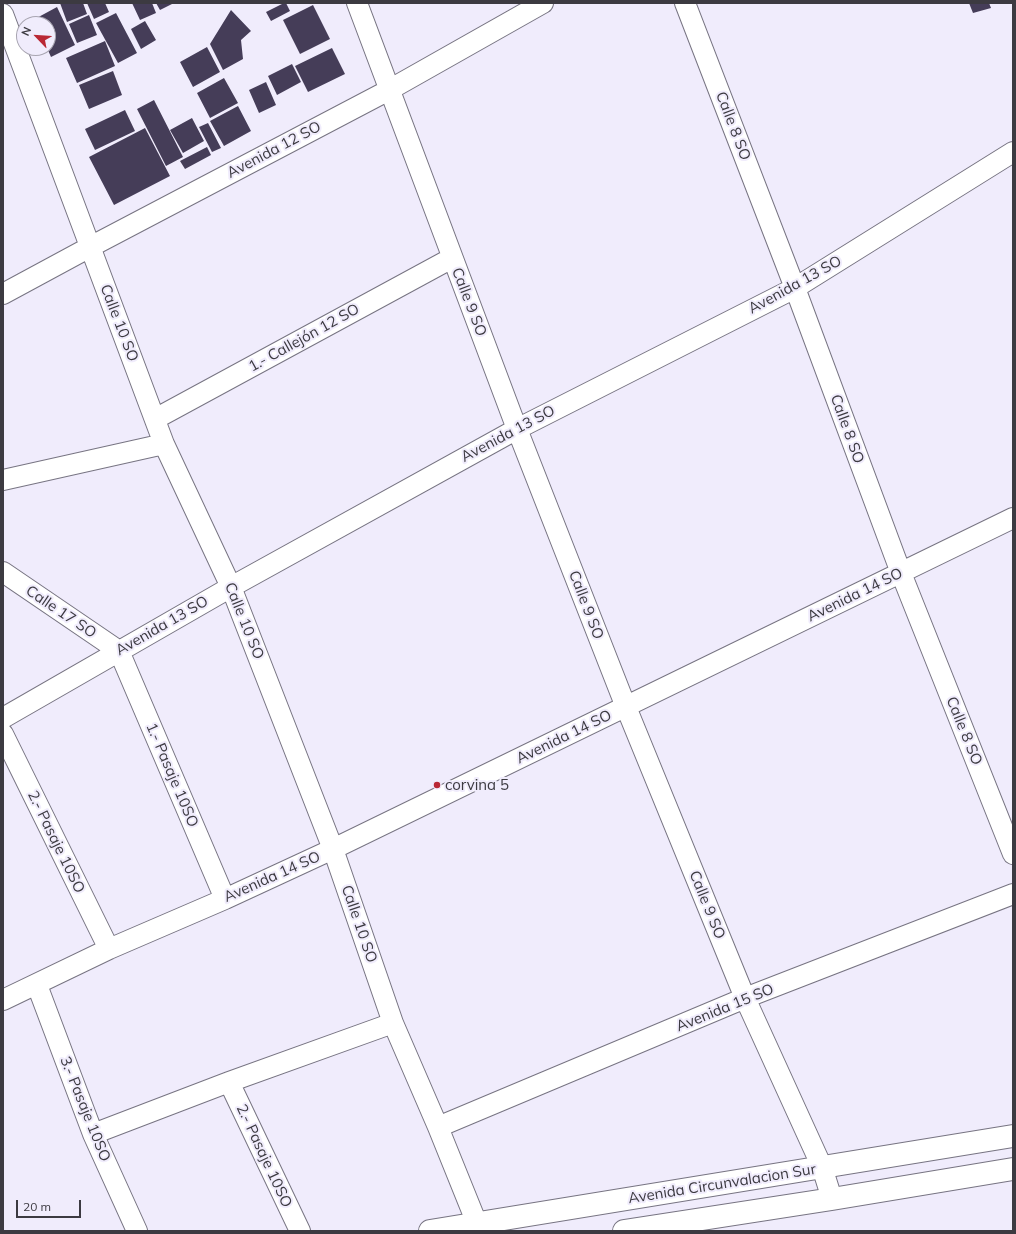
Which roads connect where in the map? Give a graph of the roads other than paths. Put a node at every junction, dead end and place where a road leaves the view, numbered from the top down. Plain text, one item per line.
1 (357, 3) edge
2 (543, 3) edge
3 (685, 3) edge
4 (3, 14) edge
5 (389, 90) junction
6 (1013, 152) edge
7 (90, 247) junction
8 (452, 258) junction
9 (795, 288) junction
10 (3, 294) edge
11 (155, 419) junction
12 (516, 429) junction
13 (164, 444) junction
14 (3, 480) edge
15 (1013, 518) edge
16 (3, 572) edge
17 (901, 573) junction
18 (231, 587) junction
19 (119, 651) junction
20 (626, 707) junction
21 (3, 718) edge
22 (3, 734) edge
23 (333, 850) junction
24 (1013, 854) edge
25 (1013, 894) edge
26 (225, 899) junction
27 (109, 949) junction
28 (37, 985) junction
29 (745, 998) junction
30 (3, 1000) edge
31 (393, 1023) junction
32 (229, 1082) junction
33 (438, 1127) junction
34 (93, 1134) junction
35 (1013, 1136) edge
36 (822, 1167) junction
37 (1013, 1169) edge
38 (832, 1199) junction
39 (479, 1227) edge
40 (137, 1231) edge
41 (300, 1231) edge
42 (430, 1231) edge
43 (624, 1231) edge

1 - 5 street, Calle 9 SO
2 - 5 street, Avenida 12 SO
3 - 9 street, Calle 8 SO
4 - 7 street, Calle 10 SO
5 - 7 street, Avenida 12 SO
5 - 8 street, Calle 9 SO
6 - 9 street, Avenida 13 SO
7 - 10 street, Avenida 12 SO
7 - 11 street, Calle 10 SO
8 - 11 street, 1.- Callejón 12 SO
8 - 12 street, Calle 9 SO
9 - 12 street, Avenida 13 SO
9 - 17 street, Calle 8 SO
11 - 13 street, Calle 10 SO
12 - 18 street, Avenida 13 SO
12 - 20 street, Calle 9 SO
13 - 14 street
13 - 18 street, Calle 10 SO
15 - 17 street, Avenida 14 SO
16 - 19 street, Calle 17 SO
17 - 20 street, Avenida 14 SO
17 - 24 street, Calle 8 SO
18 - 19 street, Avenida 13 SO
18 - 23 street, Calle 10 SO
19 - 21 street, Avenida 13 SO
19 - 26 street, 1.- Pasaje 10SO
20 - 23 street, Avenida 14 SO
20 - 29 street, Calle 9 SO
22 - 27 street, 2.- Pasaje 10SO
23 - 26 street, Avenida 14 SO
23 - 31 street, Calle 10 SO
25 - 29 street, Avenida 15 SO
26 - 27 street, Avenida 14 SO
27 - 28 street, Avenida 14 SO
28 - 30 street, Avenida 14 SO
28 - 34 street, 3.- Pasaje 10SO
29 - 33 street, Avenida 15 SO
29 - 36 street, Calle 9 SO
31 - 32 street
31 - 33 street, Calle 10 SO
32 - 34 street
32 - 41 street, 2.- Pasaje 10SO
33 - 39 street, Calle 10 SO
34 - 40 street, 3.- Pasaje 10SO
35 - 36 main road, Avenida Circunvalacion Sur
36 - 38 street, Calle 9 SO
36 - 39 main road, Avenida Circunvalacion Sur
37 - 38 main road, Avenida Circunvalacion Sur
38 - 43 main road, Avenida Circunvalacion Sur
39 - 42 main road, Avenida Circunvalacion Sur

